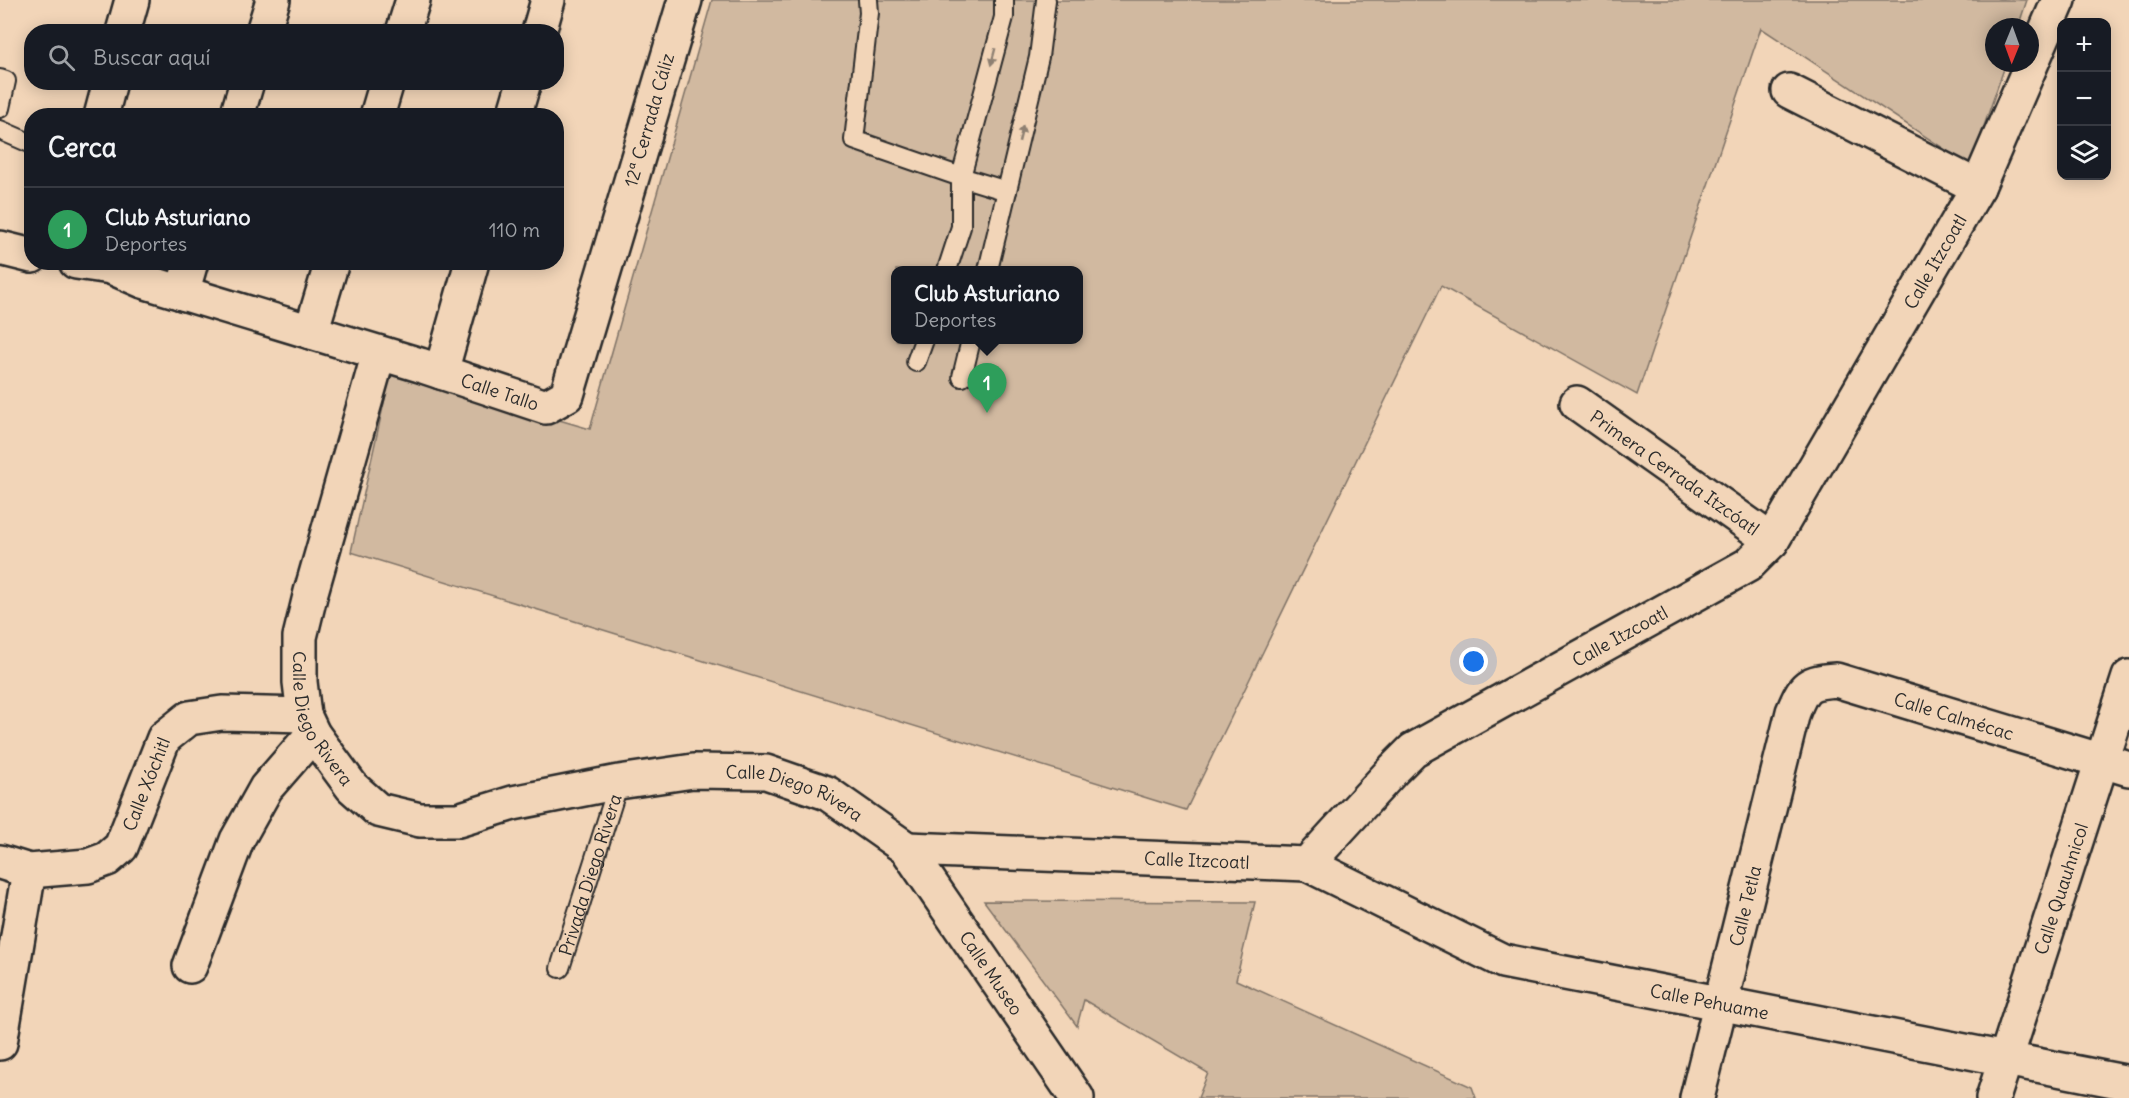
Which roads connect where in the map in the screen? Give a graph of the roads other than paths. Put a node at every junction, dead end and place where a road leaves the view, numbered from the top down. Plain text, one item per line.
1 (132, 0) edge
2 (273, 0) edge
3 (413, 0) edge
4 (548, 0) edge
5 (685, 0) edge
6 (868, 0) edge
7 (1004, 0) edge
8 (1046, 0) edge
9 (2059, 0) edge
10 (125, 24) edge
11 (266, 24) edge
12 (406, 24) edge
13 (540, 24) edge
14 (0, 79) edge
15 (108, 90) edge
16 (245, 90) edge
17 (385, 90) edge
18 (522, 90) edge
19 (1789, 91) dead end
20 (0, 108) edge
21 (103, 108) edge
22 (239, 108) edge
23 (379, 108) edge
24 (516, 108) edge
25 (0, 130) edge
26 (24, 140) edge
27 (961, 177) junction
28 (1978, 187) junction
29 (1007, 190) junction
30 (614, 241) joint
31 (0, 248) edge
32 (24, 254) edge
33 (947, 266) edge
34 (989, 266) edge
35 (120, 270) edge
36 (330, 270) edge
37 (470, 270) edge
38 (186, 278) edge
39 (311, 332) junction
40 (922, 344) edge
41 (970, 344) edge
42 (379, 353) junction
43 (916, 362) dead end
44 (441, 372) junction
45 (962, 377) dead end
46 (1577, 403) dead end
47 (1772, 541) junction
48 (2129, 677) edge
49 (1793, 712) joint
50 (308, 724) junction
51 (2115, 765) edge
52 (619, 782) junction
53 (907, 849) junction
54 (1307, 864) junction
55 (14, 866) edge
56 (190, 966) dead end
57 (560, 968) dead end
58 (1719, 1002) junction
59 (0, 1043) edge
60 (2006, 1059) junction
61 (2129, 1083) edge
62 (1077, 1098) edge
63 (1697, 1098) edge
64 (1993, 1098) edge

1 - 10 street
2 - 11 street
3 - 12 street
4 - 13 street
5 - 30 street, 12ª Cerrada Cáliz
6 - 27 lane
7 -> 27 lane
29 -> 8 lane
9 - 28 street, Calle Itzcoatl
14 - 20 lane
15 - 21 street
16 - 22 street
17 - 23 street
18 - 24 street
19 - 28 street
25 - 26 lane
27 - 29 lane
27 - 33 lane
28 - 47 street, Calle Itzcoatl
29 - 34 lane
30 - 44 street, Calle Tallo
31 - 32 street
35 - 38 street
36 - 39 street
37 - 44 street
38 - 39 street
39 - 42 street
40 - 43 lane
41 - 45 lane
42 - 44 street, Calle Tallo
42 - 50 street, Calle Diego Rivera
46 - 47 street, Primera Cerrada Itzcóatl
47 - 54 street, Calle Itzcoatl
48 - 51 street, Calle Quauhnicol
49 - 51 street, Calle Calmécac
49 - 58 street, Calle Tetla
50 - 52 street, Calle Diego Rivera
50 - 55 street, Calle Xóchitl
50 - 56 street
51 - 60 street, Calle Quauhnicol
52 - 53 street, Calle Diego Rivera
52 - 57 lane, Privada Diego Rivera
53 - 54 street, Calle Itzcoatl
53 - 62 street, Calle Museo
54 - 58 street, Calle Pehuame
55 - 59 street
58 - 60 street, Calle Pehuame
58 - 63 street, Calle Tetla
60 - 61 street, Calle Pehuame
60 - 64 street, Calle Quauhnicol

